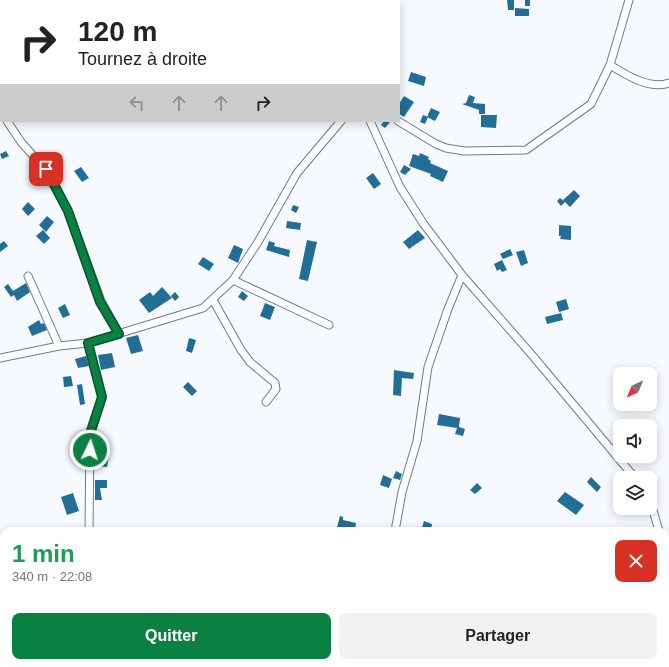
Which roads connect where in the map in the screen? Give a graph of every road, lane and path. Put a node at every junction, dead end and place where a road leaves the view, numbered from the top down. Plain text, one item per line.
1 (629, 0) edge
2 (610, 65) junction
3 (669, 83) edge
4 (8, 122) edge
5 (340, 122) edge
6 (370, 122) edge
7 (400, 122) edge
8 (462, 275) junction
9 (28, 276) dead end
10 (233, 280) junction
11 (213, 300) junction
12 (330, 325) dead end
13 (119, 334) junction
14 (88, 343) junction
15 (59, 346) junction
16 (0, 358) edge
17 (266, 402) dead end
18 (629, 471) edge
19 (654, 515) edge
20 (90, 527) edge
21 (396, 527) edge
22 (658, 527) edge

1 - 2 street
2 - 3 street
2 - 7 street
4 - 13 street
5 - 10 street
6 - 8 street
8 - 18 street
8 - 21 street
9 - 15 street
10 - 11 street
10 - 12 street
11 - 13 street
11 - 17 street
13 - 14 street
14 - 15 street
14 - 20 street
15 - 16 street
19 - 22 street

